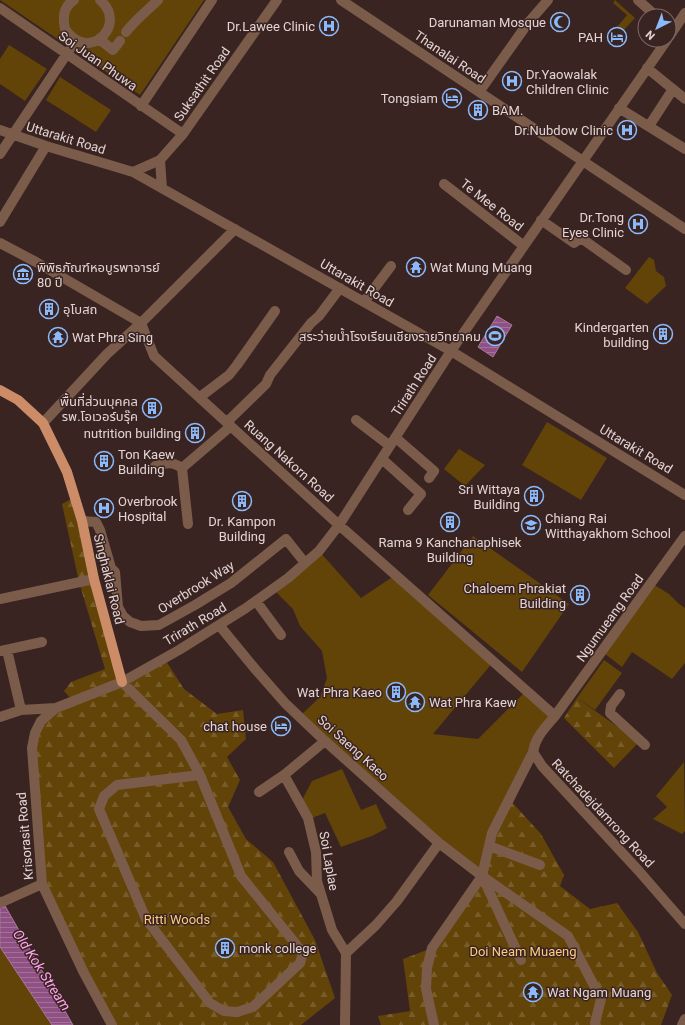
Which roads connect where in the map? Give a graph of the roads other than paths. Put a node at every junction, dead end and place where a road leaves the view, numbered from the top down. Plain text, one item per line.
1 (74, 0) edge
2 (100, 0) edge
3 (158, 0) edge
4 (212, 0) edge
5 (276, 0) edge
6 (341, 0) edge
7 (548, 0) edge
8 (638, 0) edge
9 (0, 8) edge
10 (647, 8) edge
11 (685, 13) edge
12 (677, 23) edge
13 (126, 32) dead end
14 (99, 39) junction
15 (76, 40) junction
16 (120, 41) dead end
17 (661, 48) edge
18 (66, 54) junction
19 (647, 68) junction
20 (674, 89) junction
21 (479, 92) junction
22 (685, 99) edge
23 (141, 106) junction
24 (619, 108) junction
25 (649, 126) junction
26 (0, 130) edge
27 (183, 134) junction
28 (12, 135) junction
29 (46, 146) junction
30 (685, 149) edge
31 (0, 154) edge
32 (160, 160) junction
33 (582, 161) junction
34 (133, 172) junction
35 (444, 184) dead end
36 (162, 188) junction
37 (541, 220) junction
38 (0, 222) edge
39 (235, 229) junction
40 (685, 229) edge
41 (0, 243) edge
42 (524, 246) junction
43 (391, 266) dead end
44 (626, 270) dead end
45 (340, 288) junction
46 (364, 302) junction
47 (275, 311) dead end
48 (141, 323) junction
49 (451, 351) junction
50 (0, 390) edge
51 (200, 397) junction
52 (356, 420) dead end
53 (43, 423) junction
54 (229, 424) junction
55 (393, 442) junction
56 (382, 459) junction
57 (155, 466) dead end
58 (182, 468) junction
59 (429, 478) dead end
60 (685, 495) edge
61 (408, 510) dead end
62 (82, 521) junction
63 (188, 524) dead end
64 (339, 525) junction
65 (685, 536) edge
66 (305, 563) junction
67 (94, 579) junction
68 (0, 599) edge
69 (256, 601) junction
70 (219, 625) junction
71 (281, 635) dead end
72 (42, 642) dead end
73 (4, 651) edge
74 (122, 682) junction
75 (620, 694) dead end
76 (56, 708) junction
77 (22, 710) junction
78 (556, 716) junction
79 (0, 717) edge
80 (325, 741) junction
81 (645, 745) dead end
82 (533, 752) junction
83 (200, 775) junction
84 (284, 775) junction
85 (259, 792) dead end
86 (439, 843) junction
87 (489, 846) junction
88 (289, 852) dead end
89 (540, 865) dead end
90 (482, 876) junction
91 (42, 884) junction
92 (321, 894) junction
93 (0, 903) edge
94 (685, 924) edge
95 (346, 952) junction
96 (521, 960) dead end
97 (685, 1019) edge
98 (595, 1023) dead end
99 (112, 1025) edge
100 (345, 1025) edge
101 (434, 1025) edge
102 (682, 1025) edge

1 - 15 street
2 - 14 street
3 - 13 street
4 - 23 street
5 - 27 street, Suksathit Road
6 - 21 street, Thanalai Road
7 - 21 street
8 - 10 street
9 - 18 street, Soi Juan Phuwa
11 - 12 street
14 - 15 street
14 - 16 street
15 - 18 street
17 - 19 street, Trirath Road
18 - 23 street, Soi Juan Phuwa
18 - 28 street
19 - 20 street
19 - 24 street, Trirath Road
20 - 22 street
20 - 25 street
21 - 33 street, Thanalai Road
23 - 27 street, Soi Juan Phuwa
24 - 25 street
24 - 33 street, Trirath Road
25 - 30 street
26 - 28 street, Uttarakit Road
27 - 32 street, Suksathit Road
28 - 29 street, Uttarakit Road
28 - 31 street
29 - 34 street, Uttarakit Road
29 - 38 street
32 - 34 street, Suksathit Road
32 - 36 street
33 - 37 street, Trirath Road
33 - 40 street, Thanalai Road
34 - 36 street, Uttarakit Road
35 - 42 street, Te Mee Road
36 - 39 street, Uttarakit Road
37 - 42 street, Trirath Road
37 - 44 street
39 - 45 street, Uttarakit Road
39 - 48 street
41 - 48 street
42 - 49 street, Trirath Road
43 - 46 street
45 - 46 street, Uttarakit Road
45 - 54 street
46 - 49 street, Uttarakit Road
47 - 51 street
48 - 51 street, Ruang Nakorn Road
48 - 53 street
49 - 55 street, Trirath Road
49 - 60 street, Uttarakit Road
50 - 53 main road, Singhaklai Road
51 - 54 street, Ruang Nakorn Road
52 - 55 street
53 - 62 main road, Singhaklai Road
54 - 58 street
54 - 64 street, Ruang Nakorn Road
55 - 56 street, Trirath Road
55 - 59 street
56 - 61 street
56 - 64 street, Trirath Road
57 - 58 street
58 - 63 street
62 - 66 street, Overbrook Way
62 - 67 main road, Singhaklai Road
64 - 66 street, Trirath Road
64 - 78 street, Ruang Nakorn Road
65 - 78 street, Ngumueang Road
66 - 69 street, Trirath Road
67 - 68 street
67 - 74 main road, Singhaklai Road
69 - 70 street, Trirath Road
69 - 71 street
70 - 74 street, Trirath Road
70 - 80 street, Soi Saeng Kaeo
72 - 73 street
73 - 77 street
74 - 76 street, Krisorasit Road
74 - 83 street
75 - 81 street
76 - 77 street
76 - 91 street, Krisorasit Road
77 - 79 street
78 - 82 street
80 - 84 street
80 - 86 street, Soi Saeng Kaeo
82 - 87 street
82 - 94 street, Ratchadejdamrong Road
83 - 83 street
84 - 85 street
84 - 92 street, Soi Laplae
86 - 90 street, Soi Saeng Kaeo
86 - 95 street
87 - 89 street
87 - 90 street
88 - 92 street
90 - 96 street
90 - 98 street, Soi Saeng Kaeo
90 - 101 street
91 - 93 street
91 - 99 street, Krisorasit Road
92 - 95 street, Soi Laplae
95 - 100 street
97 - 102 street

